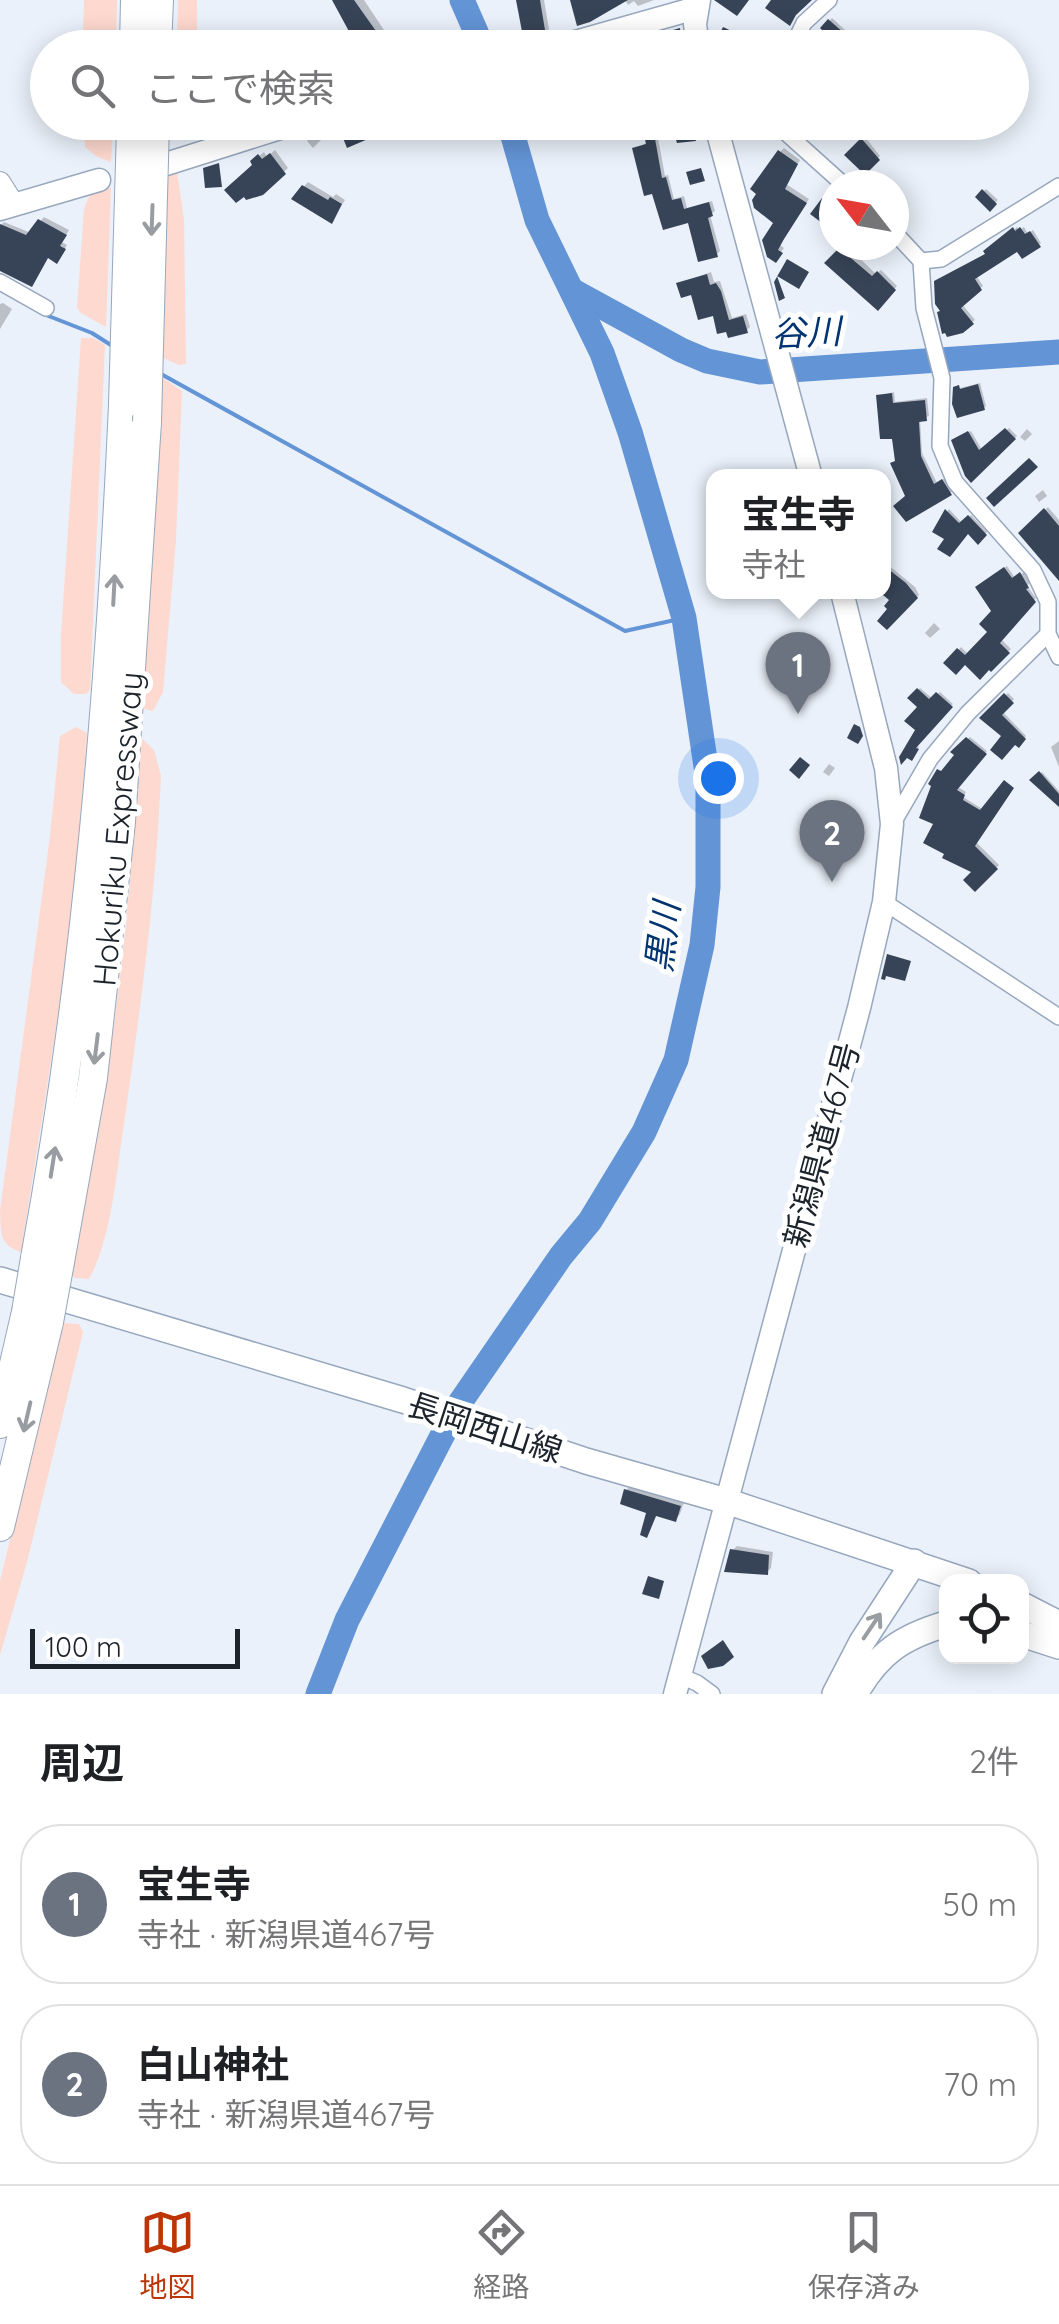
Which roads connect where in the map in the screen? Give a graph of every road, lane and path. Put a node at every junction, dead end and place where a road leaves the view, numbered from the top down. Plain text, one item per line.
1 (135, 0) edge
2 (159, 0) edge
3 (829, 0) edge
4 (698, 4) edge
5 (134, 30) edge
6 (158, 30) edge
7 (613, 30) edge
8 (698, 30) edge
9 (801, 30) edge
10 (138, 140) edge
11 (139, 140) edge
12 (242, 140) edge
13 (720, 140) edge
14 (794, 140) edge
15 (166, 164) dead end
16 (827, 170) edge
17 (99, 180) dead end
18 (0, 182) edge
19 (1059, 186) edge
20 (7, 206) edge
21 (909, 249) edge
22 (921, 262) junction
23 (0, 282) edge
24 (46, 308) dead end
25 (809, 469) edge
26 (844, 599) edge
27 (1048, 634) junction
28 (1059, 656) edge
29 (118, 688) junction
30 (892, 824) junction
31 (884, 902) junction
32 (1059, 1017) edge
33 (0, 1280) edge
34 (37, 1317) junction
35 (0, 1424) edge
36 (726, 1501) junction
37 (0, 1527) edge
38 (920, 1564) junction
39 (941, 1574) edge
40 (947, 1574) edge
41 (1029, 1609) edge
42 (1029, 1623) edge
43 (1059, 1624) edge
44 (939, 1627) edge
45 (1029, 1636) edge
46 (1059, 1645) edge
47 (677, 1685) edge
48 (712, 1694) edge
49 (835, 1694) edge
50 (854, 1694) edge

1 - 5 highway
2 - 6 highway
3 - 9 street
4 - 7 main road
4 - 8 main road
29 -> 10 highway, Hokuriku Expressway, bridge
11 -> 29 highway, Hokuriku Expressway, bridge
12 - 15 main road
13 - 25 main road
14 - 16 street
17 - 20 main road
18 - 20 street
19 - 22 street
21 - 22 street
22 - 27 street
23 - 24 street
26 - 30 main road, 新潟県道467号
27 - 28 street
27 - 30 street
29 - 34 highway, Hokuriku Expressway, bridge
30 - 31 main road, 新潟県道467号
31 - 32 street
31 - 36 main road, 新潟県道467号
33 - 36 main road, 長岡西山線
34 - 35 highway, Hokuriku Expressway
34 -> 37 highway, Hokuriku Expressway
36 - 38 main road, 長岡西山線
36 - 47 main road, 新潟県道467号
38 - 39 main road
38 - 40 main road, 長岡西山線
49 -> 38 main road
41 - 43 main road
42 - 46 main road
44 - 50 main road
45 - 46 main road
47 - 48 street

